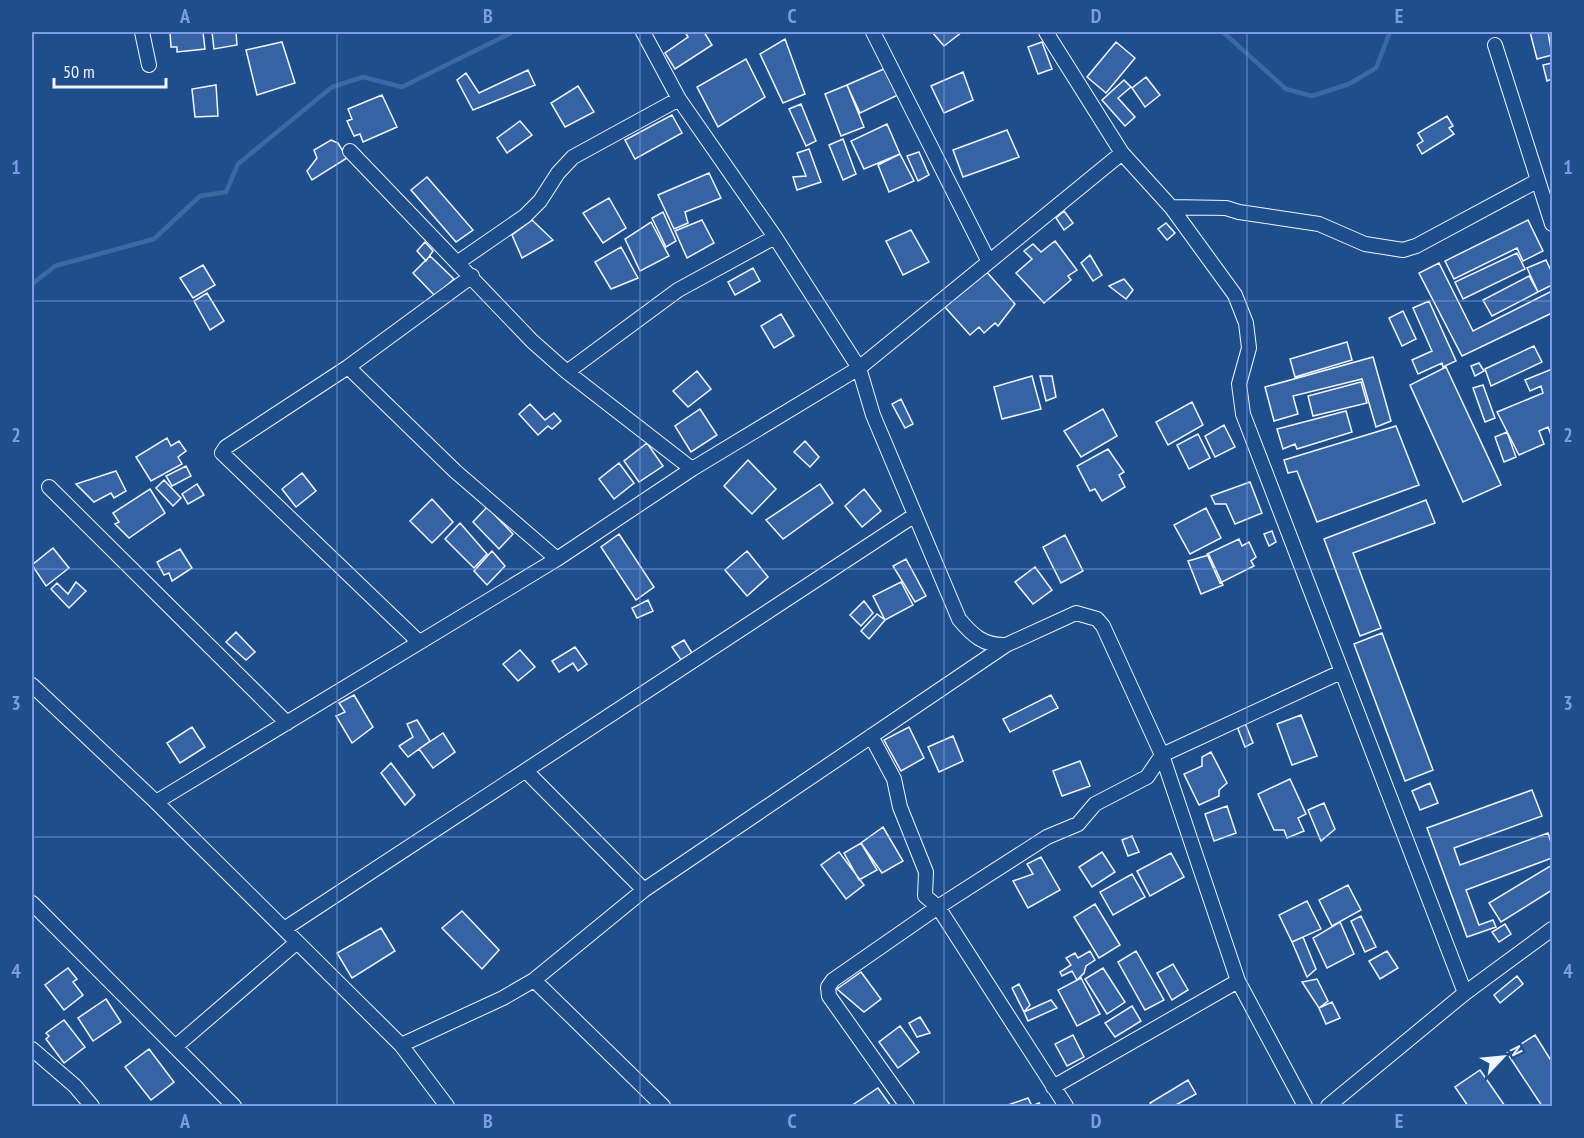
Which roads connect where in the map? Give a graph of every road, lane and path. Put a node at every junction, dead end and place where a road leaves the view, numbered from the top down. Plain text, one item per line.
1 (142, 32) edge
2 (643, 32) edge
3 (873, 32) edge
4 (1046, 32) edge
5 (1495, 45) dead end
6 (149, 65) dead end
7 (679, 99) junction
8 (350, 151) dead end
9 (1122, 153) junction
10 (1537, 181) junction
11 (1548, 200) edge
12 (1170, 207) junction
13 (1552, 224) edge
14 (775, 237) junction
15 (988, 260) junction
16 (457, 263) junction
17 (472, 276) junction
18 (348, 367) junction
19 (859, 368) junction
20 (567, 372) junction
21 (692, 469) junction
22 (49, 487) dead end
23 (915, 515) junction
24 (557, 559) junction
25 (419, 642) junction
26 (1006, 645) junction
27 (1341, 672) junction
28 (32, 685) edge
29 (287, 723) junction
30 (871, 736) junction
31 (1162, 755) junction
32 (526, 771) junction
33 (156, 802) junction
34 (644, 890) junction
35 (32, 903) edge
36 (938, 907) junction
37 (284, 929) junction
38 (1552, 929) edge
39 (296, 943) junction
40 (534, 980) junction
41 (1238, 981) junction
42 (1465, 993) junction
43 (401, 1045) junction
44 (176, 1047) junction
45 (32, 1049) edge
46 (1053, 1087) junction
47 (92, 1107) edge
48 (234, 1107) edge
49 (447, 1107) edge
50 (663, 1107) edge
51 (907, 1107) edge
52 (1066, 1107) edge
53 (1305, 1107) edge
54 (1328, 1107) edge

1 - 6 street
2 - 7 street
3 - 15 street
4 - 9 street
5 - 10 street
7 - 14 street
7 - 16 street
8 - 16 street
9 - 12 street
9 - 15 street
10 - 11 street
10 - 12 street
11 - 13 street
12 - 27 street
14 - 19 street
14 - 20 street
15 - 19 street
16 - 17 street
17 - 18 street
17 - 20 street
18 - 24 street
18 - 25 street
19 - 21 street
19 - 23 street
20 - 21 street
21 - 24 street
22 - 29 street
23 - 26 street
23 - 32 street
24 - 25 street
25 - 29 street
26 - 30 street
26 - 31 street
27 - 31 street
27 - 42 street
28 - 33 street
29 - 33 street
30 - 34 street
30 - 36 street
31 - 36 street
31 - 41 street
32 - 34 street
32 - 37 street
33 - 37 street
34 - 40 street
35 - 44 street
36 - 46 street
36 - 51 street
37 - 39 street
38 - 42 street
39 - 43 street
39 - 44 street
40 - 43 street
40 - 50 street
41 - 46 street
41 - 53 street
42 - 54 street
43 - 49 street
44 - 48 street
45 - 47 street
46 - 52 street

